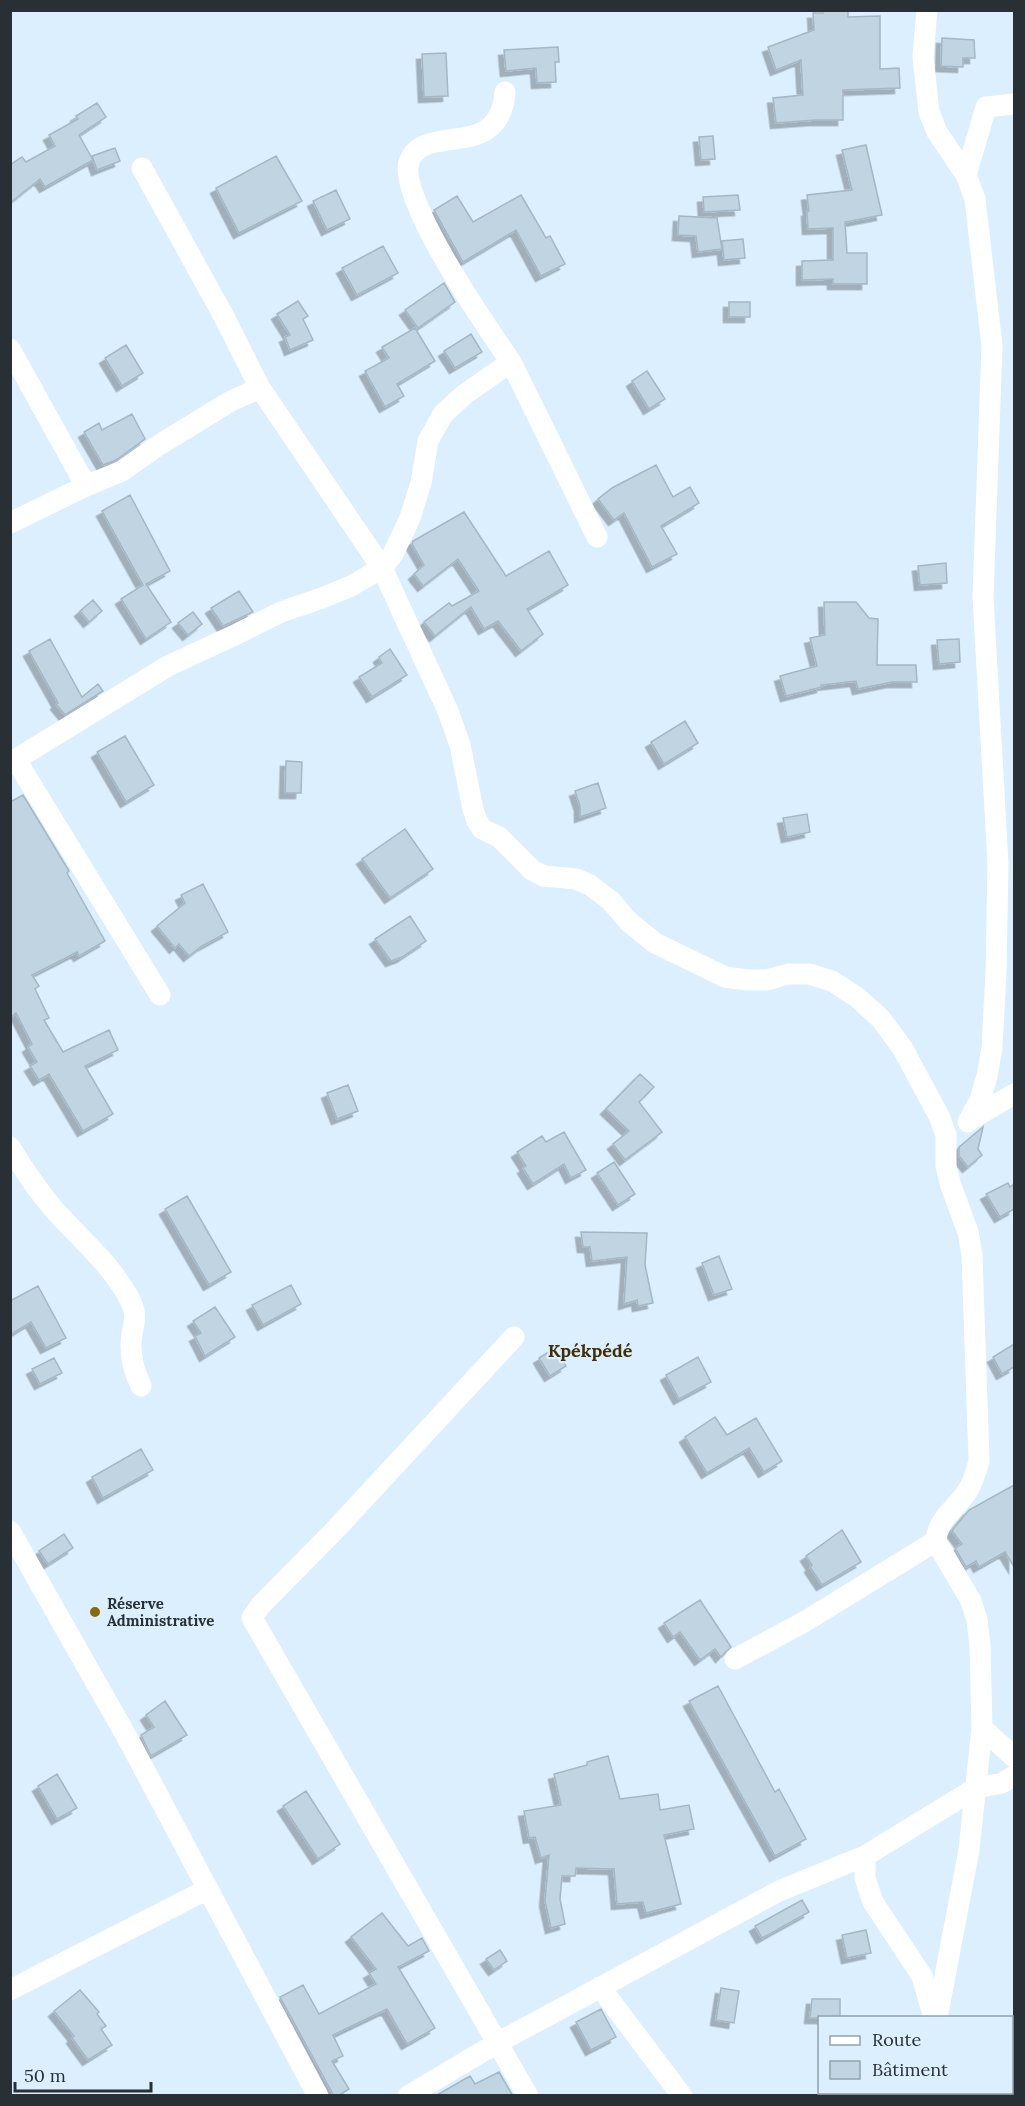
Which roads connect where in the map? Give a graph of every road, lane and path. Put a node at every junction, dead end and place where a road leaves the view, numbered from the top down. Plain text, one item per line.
1 (927, 10) edge
2 (506, 92) dead end
3 (1014, 104) edge
4 (142, 168) dead end
5 (966, 175) junction
6 (10, 350) edge
7 (511, 362) junction
8 (260, 388) junction
9 (86, 486) junction
10 (10, 523) edge
11 (597, 537) dead end
12 (382, 568) junction
13 (13, 762) edge
14 (1006, 860) edge
15 (160, 995) dead end
16 (1014, 1094) edge
17 (968, 1122) junction
18 (946, 1135) junction
19 (10, 1147) edge
20 (514, 1337) dead end
21 (141, 1386) dead end
22 (10, 1531) edge
23 (936, 1541) junction
24 (735, 1659) dead end
25 (982, 1728) junction
26 (1014, 1757) edge
27 (1014, 1776) edge
28 (976, 1788) junction
29 (865, 1856) junction
30 (208, 1889) junction
31 (600, 1988) junction
32 (10, 1990) edge
33 (935, 2016) edge
34 (936, 2016) edge
35 (497, 2043) junction
36 (318, 2096) edge
37 (408, 2096) edge
38 (528, 2096) edge
39 (682, 2096) edge

1 - 5 street
2 - 7 street
3 - 5 street
4 - 8 street
5 - 14 street
6 - 9 street
7 - 11 street
7 - 12 street
8 - 9 street
8 - 12 street
9 - 10 street
12 - 13 street
12 - 18 street
13 - 15 street
14 - 17 street
16 - 17 street
17 - 18 street
18 - 23 street
19 - 21 street
20 - 35 street
22 - 30 street
23 - 24 street
23 - 25 street
25 - 26 street
25 - 28 street
27 - 28 street
28 - 29 street
28 - 34 street
29 - 31 street
29 - 33 street
30 - 32 street
30 - 36 street
31 - 35 street
31 - 39 street
35 - 37 street
35 - 38 street

